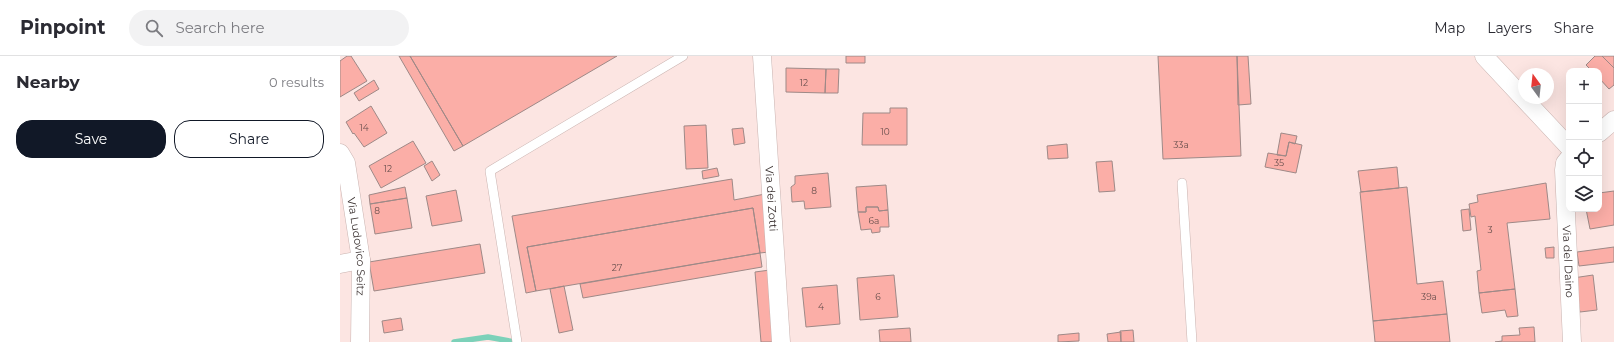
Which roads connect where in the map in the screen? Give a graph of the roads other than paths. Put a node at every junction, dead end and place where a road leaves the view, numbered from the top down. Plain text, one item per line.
1 (683, 56) edge
2 (762, 56) edge
3 (1484, 56) edge
4 (1614, 120) edge
5 (1602, 130) edge
6 (1566, 144) edge
7 (340, 153) edge
8 (1566, 176) edge
9 (1182, 183) dead end
10 (361, 260) junction
11 (340, 264) edge
12 (360, 342) edge
13 (518, 342) edge
14 (780, 342) edge
15 (1192, 342) edge
16 (1572, 342) edge

1 - 13 lane
2 - 14 street, Via dei Zotti
3 - 6 street
4 - 5 street
7 - 10 street, Via Ludovico Seitz
8 - 16 street, Via del Daino
9 - 15 lane
10 - 11 street
10 - 12 street, Via Ludovico Seitz

